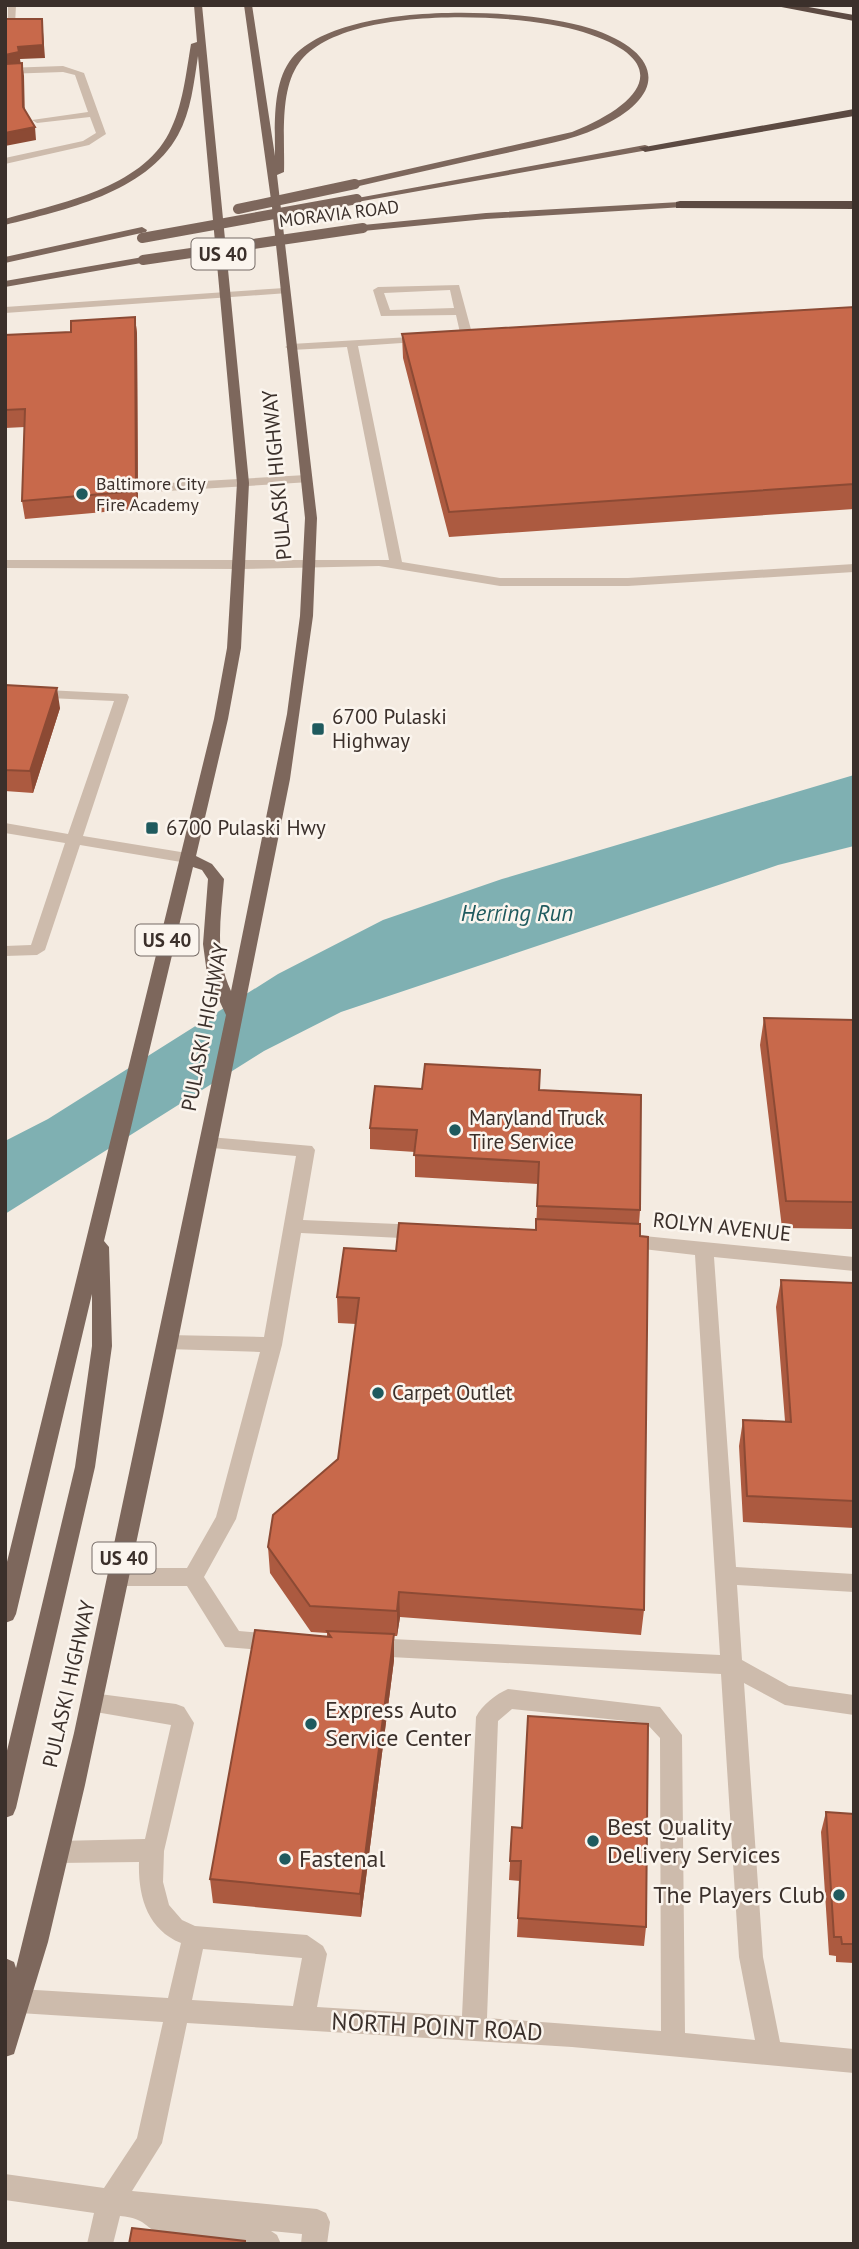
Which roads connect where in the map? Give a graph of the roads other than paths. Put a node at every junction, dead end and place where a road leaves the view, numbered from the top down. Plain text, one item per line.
1 (12, 5) edge
2 (198, 5) edge
3 (248, 5) edge
4 (776, 5) edge
5 (854, 18) edge
6 (12, 23) edge
7 (200, 27) junction
8 (5, 71) edge
9 (854, 112) edge
10 (95, 114) junction
11 (37, 120) dead end
12 (645, 148) joint
13 (5, 161) edge
14 (680, 205) joint
15 (854, 205) edge
16 (276, 207) junction
17 (5, 222) edge
18 (142, 234) junction
19 (5, 261) edge
20 (5, 284) edge
21 (284, 291) junction
22 (227, 295) junction
23 (5, 310) edge
24 (461, 311) junction
25 (481, 336) edge
26 (438, 339) edge
27 (352, 344) junction
28 (290, 347) junction
29 (306, 479) junction
30 (243, 482) junction
31 (152, 488) dead end
32 (5, 564) edge
33 (312, 564) junction
34 (396, 564) junction
35 (240, 565) junction
36 (854, 568) edge
37 (5, 692) edge
38 (5, 828) edge
39 (75, 839) junction
40 (187, 858) junction
41 (5, 951) edge
42 (234, 1016) junction
43 (209, 1143) junction
44 (100, 1219) junction
45 (292, 1226) junction
46 (445, 1233) edge
47 (599, 1240) edge
48 (704, 1248) junction
49 (854, 1264) edge
50 (167, 1342) junction
51 (272, 1345) junction
52 (726, 1575) junction
53 (119, 1577) junction
54 (193, 1577) junction
55 (854, 1583) edge
56 (5, 1614) edge
57 (302, 1643) edge
58 (344, 1646) edge
59 (731, 1665) junction
60 (92, 1703) junction
61 (854, 1705) edge
62 (5, 1808) edge
63 (152, 1851) junction
64 (57, 1852) junction
65 (194, 1937) junction
66 (5, 1970) edge
67 (19, 2001) junction
68 (178, 2011) junction
69 (302, 2020) junction
70 (474, 2030) junction
71 (5, 2045) edge
72 (673, 2045) junction
73 (770, 2054) junction
74 (854, 2061) edge
75 (5, 2187) edge
76 (110, 2202) junction
77 (144, 2204) junction
78 (100, 2244) edge
79 (268, 2244) edge
80 (314, 2244) edge

1 - 6 street
2 - 7 main road, PULASKI HIGHWAY / US 40
3 - 16 main road, PULASKI HIGHWAY / US 40
4 - 5 highway
7 - 17 main road
7 - 22 main road, PULASKI HIGHWAY / US 40
8 - 10 street
9 - 12 highway
10 - 11 street
10 - 13 street
12 - 18 main road, bridge
14 - 15 highway
14 - 20 main road, MORAVIA ROAD, bridge
16 - 18 main road, bridge
16 - 21 main road, PULASKI HIGHWAY / US 40
18 - 19 main road
21 - 22 street
21 - 28 main road, PULASKI HIGHWAY / US 40
22 - 23 street
22 - 30 main road, PULASKI HIGHWAY / US 40
24 - 24 street
24 - 25 street
26 - 27 street
27 - 28 street
27 - 34 street
28 - 29 main road, PULASKI HIGHWAY / US 40
29 - 30 street
29 - 33 main road, PULASKI HIGHWAY / US 40
30 - 31 street
30 - 35 main road, PULASKI HIGHWAY / US 40
32 - 35 street
33 - 34 street
33 - 35 street
33 - 42 main road, PULASKI HIGHWAY / US 40
34 - 36 street
35 - 40 main road, PULASKI HIGHWAY / US 40
37 - 39 street
38 - 39 street
39 - 40 street
39 - 41 street
40 - 42 main road
40 - 44 main road, PULASKI HIGHWAY / US 40
42 - 43 main road, PULASKI HIGHWAY / US 40
43 - 45 street
43 - 50 main road, PULASKI HIGHWAY / US 40
44 - 56 main road, PULASKI HIGHWAY / US 40
44 - 62 main road
45 - 46 street
45 - 51 street
47 - 48 street, ROLYN AVENUE
48 - 49 street, ROLYN AVENUE
48 - 52 street
50 - 51 street
50 - 53 main road, PULASKI HIGHWAY / US 40
51 - 54 street
52 - 55 street
52 - 59 street
53 - 54 street
53 - 60 main road, PULASKI HIGHWAY / US 40
54 - 57 street
58 - 59 street
59 - 61 street
59 - 73 street
60 - 63 street
60 - 64 main road, PULASKI HIGHWAY / US 40
63 - 64 street
63 - 65 street
64 - 67 main road, PULASKI HIGHWAY / US 40
65 - 68 street
65 - 69 street
66 - 67 main road
67 - 68 street, NORTH POINT ROAD
67 - 71 main road, PULASKI HIGHWAY / US 40
68 - 69 street, NORTH POINT ROAD
68 - 76 street
69 - 70 street, NORTH POINT ROAD
70 - 72 street, NORTH POINT ROAD
70 - 72 street
72 - 73 street, NORTH POINT ROAD
73 - 74 street, NORTH POINT ROAD
75 - 76 street
76 - 77 street
76 - 78 street
77 - 79 street
77 - 80 street

